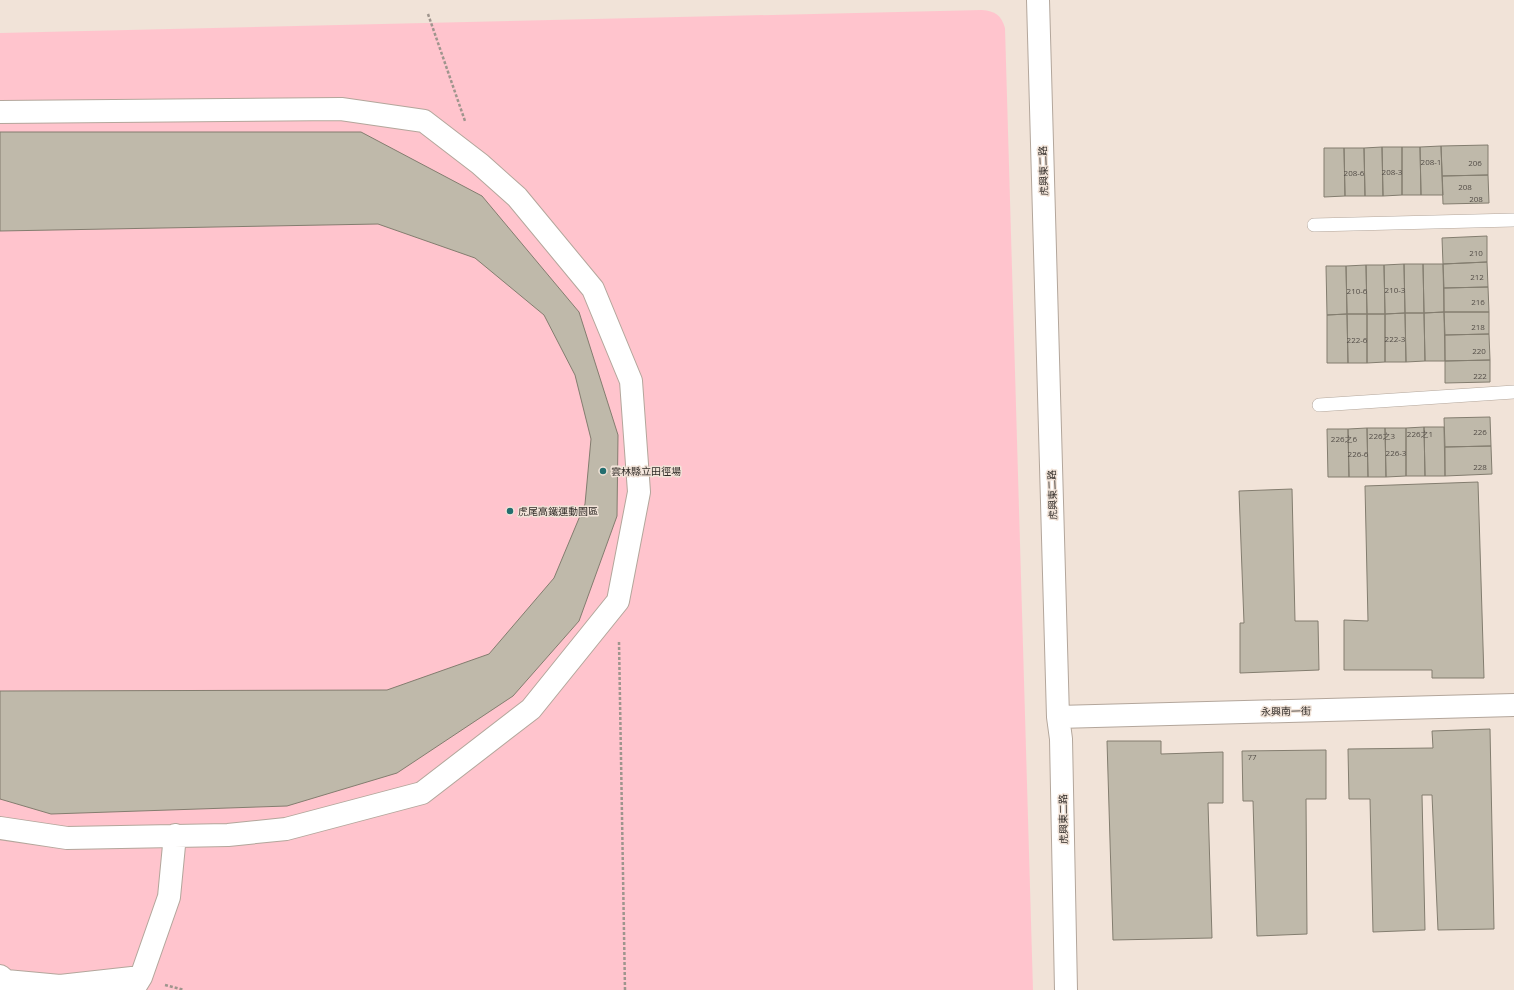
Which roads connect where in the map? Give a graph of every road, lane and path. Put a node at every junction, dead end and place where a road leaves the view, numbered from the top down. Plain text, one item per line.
1 (1038, 0) edge
2 (428, 14) dead end
3 (0, 112) edge
4 (467, 127) dead end
5 (1514, 220) edge
6 (1314, 225) dead end
7 (1514, 392) edge
8 (1319, 405) dead end
9 (619, 641) dead end
10 (1514, 705) edge
11 (1058, 717) junction
12 (0, 828) edge
13 (175, 835) junction
14 (5, 982) edge
15 (137, 984) edge
16 (625, 990) edge
17 (1066, 990) edge

1 - 11 street, 虎興東二路
2 - 4 path
3 - 13 street
5 - 6 lane
7 - 8 lane
9 - 16 path
10 - 11 street, 永興南一街
11 - 17 street, 虎興東二路
12 - 13 street
13 - 15 street
14 - 15 street

